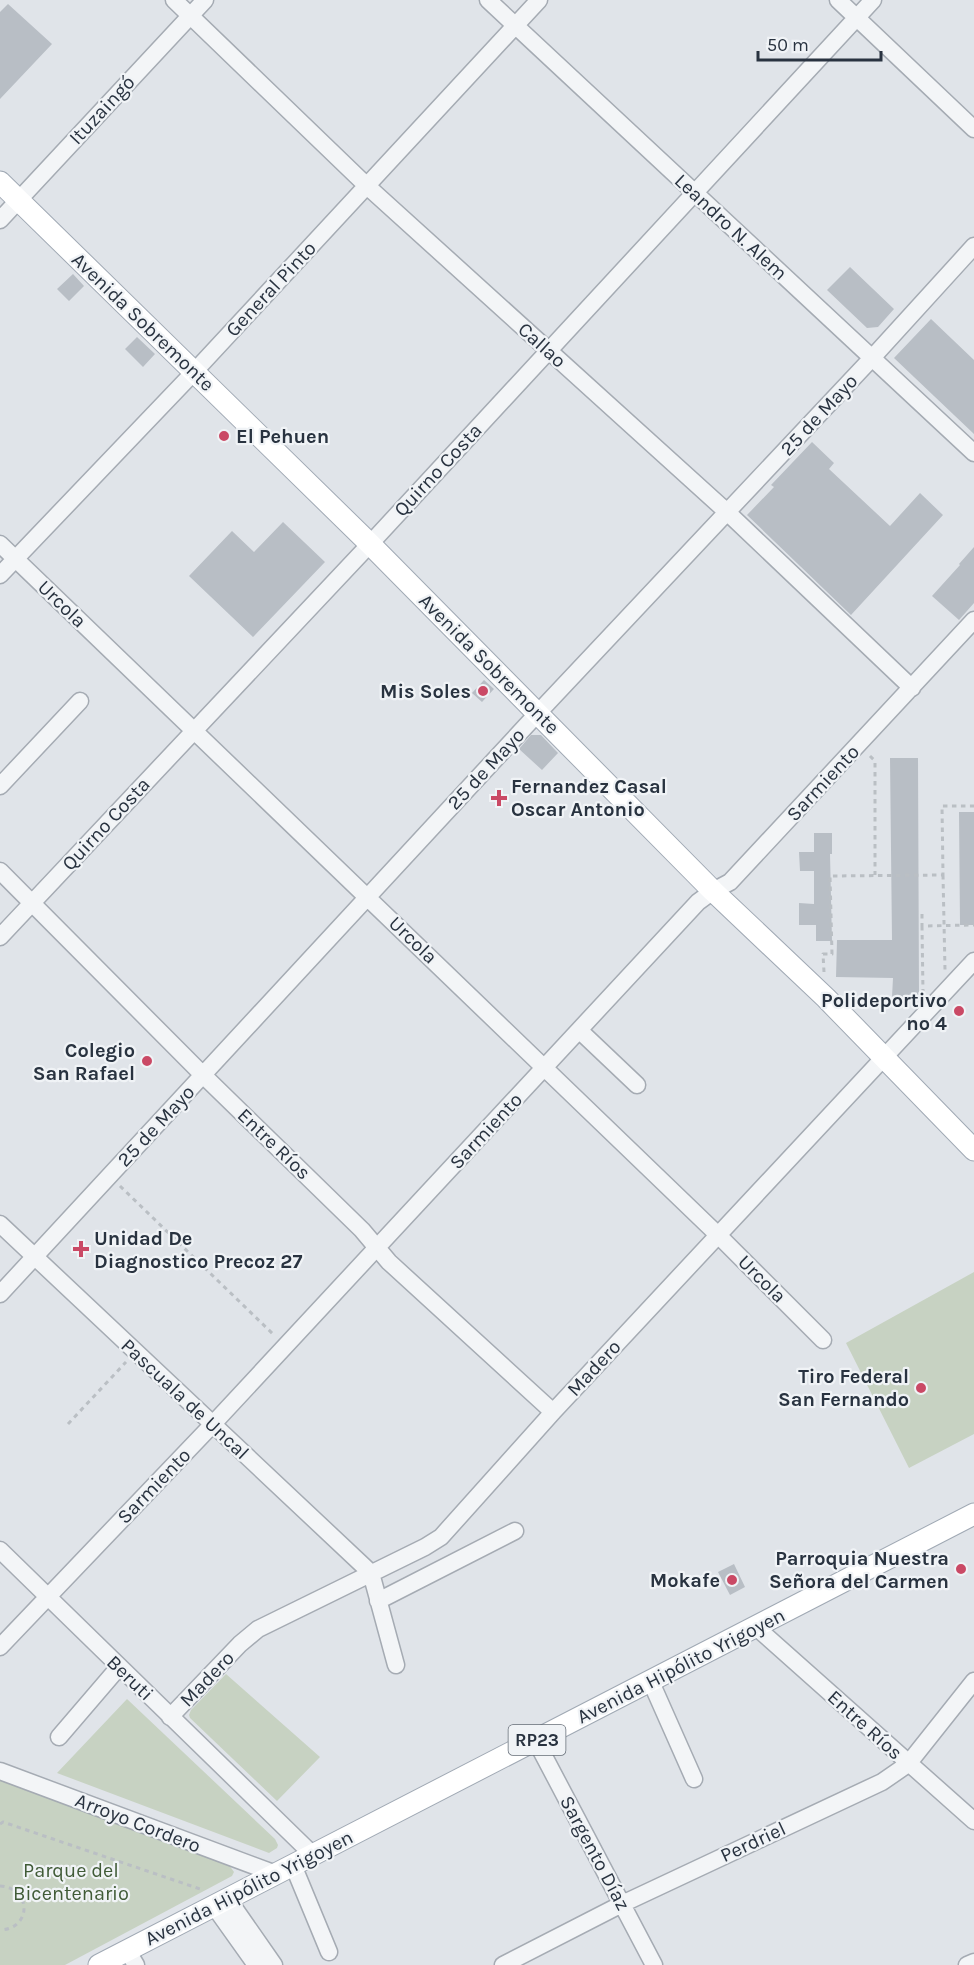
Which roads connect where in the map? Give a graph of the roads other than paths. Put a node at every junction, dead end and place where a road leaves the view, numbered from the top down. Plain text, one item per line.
1 (174, 0) edge
2 (205, 0) edge
3 (488, 0) edge
4 (539, 0) edge
5 (838, 0) edge
6 (873, 0) edge
7 (190, 15) junction
8 (857, 18) junction
9 (515, 26) junction
10 (974, 129) edge
11 (0, 182) edge
12 (367, 186) junction
13 (694, 193) junction
14 (18, 200) junction
15 (0, 220) edge
16 (974, 246) edge
17 (549, 351) junction
18 (872, 358) junction
19 (194, 372) junction
20 (974, 453) edge
21 (727, 512) junction
22 (0, 544) edge
23 (370, 544) junction
24 (16, 560) junction
25 (0, 575) edge
26 (974, 620) edge
27 (912, 688) junction
28 (80, 701) dead end
29 (537, 714) junction
30 (194, 730) junction
31 (0, 786) edge
32 (0, 871) edge
33 (713, 891) junction
34 (368, 898) junction
35 (32, 902) junction
36 (0, 937) edge
37 (974, 962) edge
38 (579, 1030) junction
39 (885, 1058) junction
40 (545, 1067) junction
41 (204, 1075) junction
42 (637, 1085) dead end
43 (974, 1149) edge
44 (0, 1224) edge
45 (718, 1235) junction
46 (377, 1248) junction
47 (35, 1257) junction
48 (0, 1294) edge
49 (823, 1340) dead end
50 (553, 1412) junction
51 (212, 1425) junction
52 (974, 1514) edge
53 (514, 1531) dead end
54 (0, 1550) edge
55 (371, 1574) junction
56 (47, 1597) junction
57 (378, 1601) junction
58 (756, 1628) junction
59 (0, 1647) edge
60 (396, 1665) dead end
61 (119, 1667) junction
62 (974, 1681) edge
63 (651, 1682) junction
64 (170, 1717) junction
65 (59, 1737) dead end
66 (536, 1741) junction
67 (908, 1764) junction
68 (0, 1771) edge
69 (694, 1779) dead end
70 (974, 1821) edge
71 (313, 1855) junction
72 (285, 1870) junction
73 (221, 1902) junction
74 (622, 1904) junction
75 (329, 1952) dead end
76 (132, 1957) edge
77 (974, 1962) edge
78 (99, 1965) edge
79 (256, 1965) edge
80 (274, 1965) edge
81 (503, 1965) edge
82 (654, 1965) edge
83 (967, 1965) edge

1 - 7 street, Callao
2 - 7 street, Ituzaingó
3 - 9 street, Leandro N. Alem
4 - 9 street, General Pinto
5 - 8 street
6 - 8 street, Quirno Costa
7 - 12 street, Callao
7 - 14 street, Ituzaingó
8 - 10 street
8 - 13 street, Quirno Costa
9 - 12 street, General Pinto
9 - 13 street, Leandro N. Alem
11 - 14 main road, Avenida Sobremonte
12 - 17 street, Callao
12 - 19 street, General Pinto
13 - 17 street, Quirno Costa
13 - 18 street, Leandro N. Alem
14 - 15 street, Ituzaingó
14 - 19 main road, Avenida Sobremonte
16 - 18 street, 25 de Mayo
17 - 21 street, Callao
17 - 23 street, Quirno Costa
18 - 20 street, Leandro N. Alem
18 - 21 street, 25 de Mayo
19 - 23 main road, Avenida Sobremonte
19 - 24 street, General Pinto
21 - 27 street, Callao
21 - 29 street, 25 de Mayo
22 - 24 street, Urcola
23 - 29 main road, Avenida Sobremonte
23 - 30 street, Quirno Costa
24 - 25 street, General Pinto
24 - 30 street, Urcola
26 - 27 street, Sarmiento
27 - 33 street, Sarmiento
28 - 31 street
29 - 33 main road, Avenida Sobremonte
29 - 34 street, 25 de Mayo
30 - 34 street, Urcola
30 - 35 street, Quirno Costa
32 - 35 street, Entre Ríos
33 - 38 street, Sarmiento
33 - 39 main road, Avenida Sobremonte
34 - 40 street, Urcola
34 - 41 street, 25 de Mayo
35 - 36 street, Quirno Costa
35 - 41 street, Entre Ríos
37 - 39 street, Madero
38 - 40 street, Sarmiento
38 - 42 street
39 - 43 main road, Avenida Sobremonte
39 - 45 street, Madero
40 - 45 street, Urcola
40 - 46 street, Sarmiento
41 - 46 street, Entre Ríos
41 - 47 street, 25 de Mayo
44 - 47 street, Pascuala de Uncal
45 - 49 street, Urcola
45 - 50 street, Madero
46 - 50 street, Entre Ríos
46 - 51 street, Sarmiento
47 - 48 street, 25 de Mayo
47 - 51 street, Pascuala de Uncal
50 - 55 street, Madero
51 - 55 street, Pascuala de Uncal
51 - 56 street, Sarmiento
52 - 58 main road, Avenida Hipólito Yrigoyen / RP23
53 - 57 street
54 - 56 street, Beruti
55 - 57 street
55 - 64 street, Madero
56 - 59 street, Sarmiento
56 - 61 street, Beruti
57 - 60 street
58 - 63 main road, Avenida Hipólito Yrigoyen / RP23
58 - 67 street, Entre Ríos
61 - 64 street, Beruti
61 - 65 street
62 - 67 street, Perdriel
63 - 66 main road, Avenida Hipólito Yrigoyen / RP23
63 - 69 street
64 - 71 street, Beruti
66 - 71 main road, Avenida Hipólito Yrigoyen / RP23
66 - 74 street, Sargento Díaz
67 - 70 street, Entre Ríos
67 - 74 street, Perdriel
68 - 72 street, Arroyo Cordero
71 - 72 main road, Avenida Hipólito Yrigoyen / RP23
72 - 73 main road, Avenida Hipólito Yrigoyen / RP23
72 - 75 street
73 - 76 main road, Avenida Hipólito Yrigoyen / RP23
73 - 79 street
73 - 80 street
74 - 81 street, Perdriel
74 - 82 street, Sargento Díaz
76 - 78 main road, Avenida Hipólito Yrigoyen / RP23
77 - 83 street

